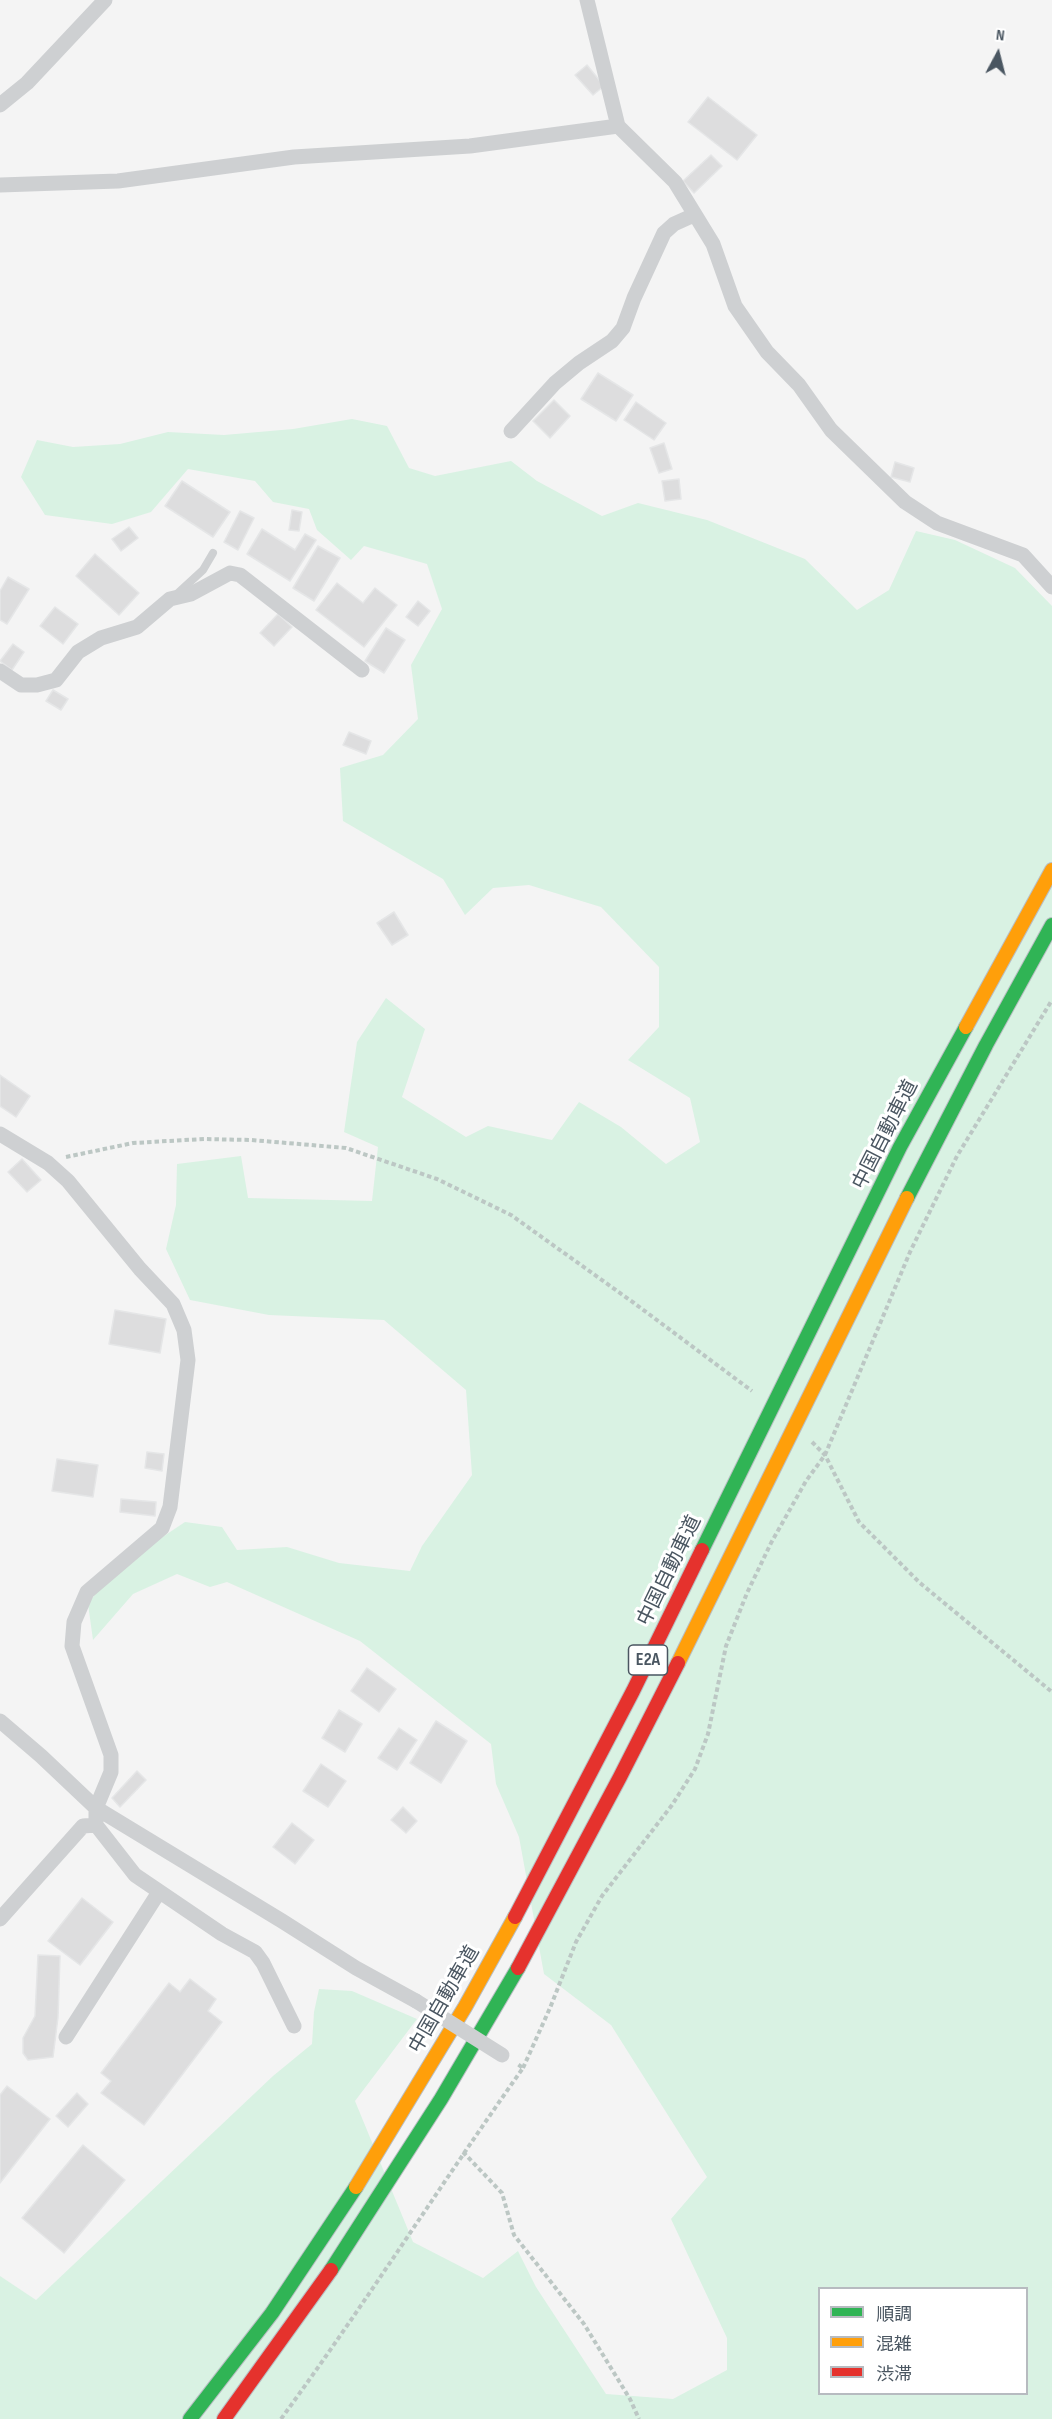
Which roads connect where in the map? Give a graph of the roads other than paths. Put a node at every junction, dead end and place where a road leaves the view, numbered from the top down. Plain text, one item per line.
1 (105, 0) edge
2 (587, 0) edge
3 (0, 105) edge
4 (618, 126) junction
5 (0, 185) edge
6 (694, 215) junction
7 (511, 431) dead end
8 (213, 553) dead end
9 (1052, 587) edge
10 (170, 599) junction
11 (362, 670) dead end
12 (0, 672) edge
13 (1052, 870) edge
14 (1052, 925) edge
15 (0, 1134) edge
16 (0, 1721) edge
17 (96, 1808) junction
18 (96, 1825) junction
19 (159, 1892) junction
20 (0, 1919) edge
21 (294, 2026) dead end
22 (66, 2037) dead end
23 (502, 2055) road end
24 (190, 2419) edge
25 (224, 2419) edge

1 - 3 street
2 - 4 street
4 - 5 street
4 - 6 street
6 - 7 street
6 - 9 street
8 - 10 lane
10 - 11 street
10 - 12 street
13 - 24 highway, 中国自動車道 / E2A
14 - 25 highway, E2A
15 - 17 street
16 - 17 street
17 - 18 street
17 - 23 street, bridge
18 - 19 street
18 - 20 street
19 - 21 street
19 - 22 street

